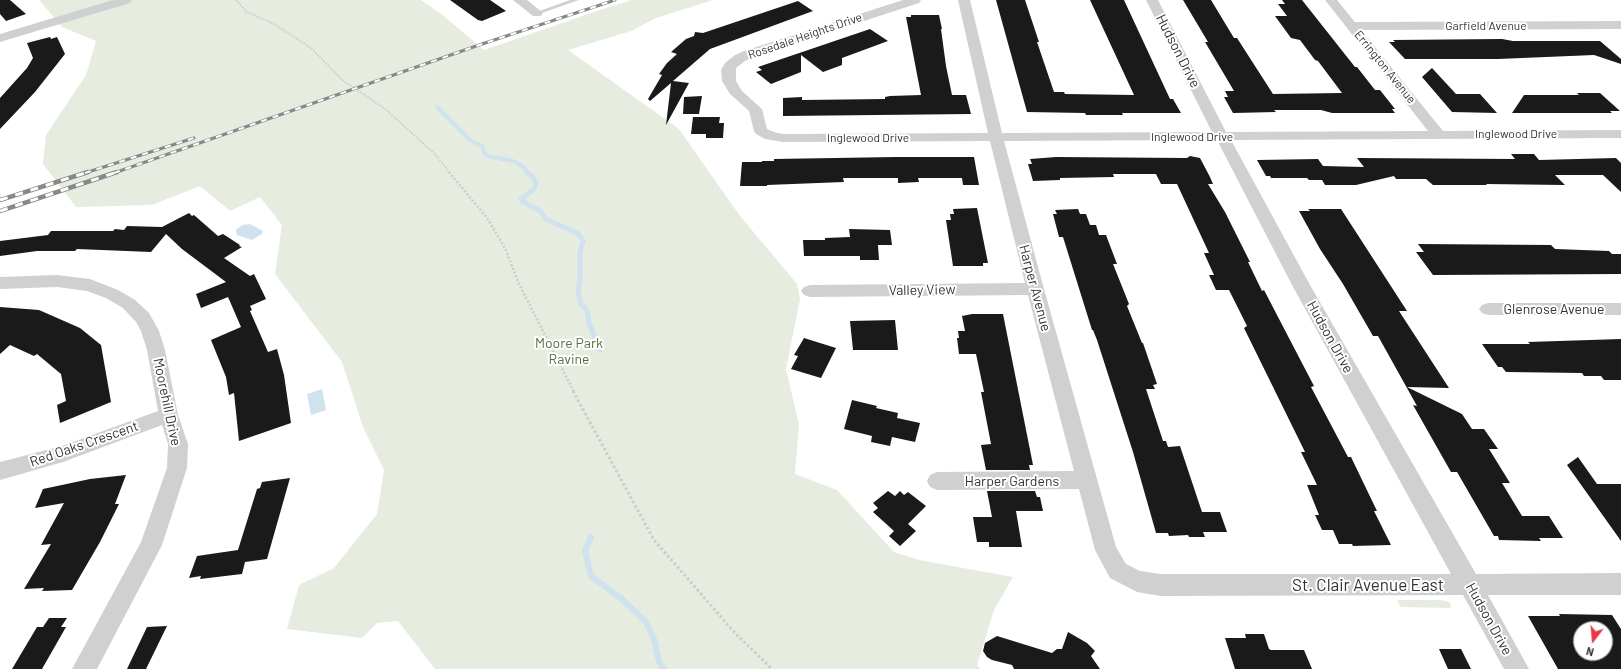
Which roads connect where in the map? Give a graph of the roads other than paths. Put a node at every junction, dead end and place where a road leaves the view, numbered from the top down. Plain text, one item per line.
1 (126, 0) edge
2 (519, 0) edge
3 (576, 0) edge
4 (915, 0) edge
5 (964, 0) edge
6 (1152, 0) edge
7 (1331, 0) edge
8 (537, 13) joint
9 (1351, 26) junction
10 (1621, 26) edge
11 (0, 38) edge
12 (764, 134) joint
13 (1621, 134) edge
14 (1439, 135) junction
15 (1222, 136) junction
16 (996, 138) junction
17 (0, 283) edge
18 (1035, 289) junction
19 (810, 291) dead end
20 (1488, 309) dead end
21 (1621, 309) edge
22 (168, 415) junction
23 (0, 471) edge
24 (1087, 480) junction
25 (937, 481) dead end
26 (1118, 571) joint
27 (1469, 584) junction
28 (1621, 584) edge
29 (84, 669) edge
30 (1517, 669) edge

1 - 11 street
2 - 8 street
3 - 8 lane
4 - 12 street, Rosedale Heights Drive
5 - 16 street, Harper Avenue
6 - 15 street, Hudson Drive
7 - 9 street, Errington Avenue
9 - 10 street, Garfield Avenue
9 - 14 street, Errington Avenue
12 - 16 street, Inglewood Drive
13 - 14 street, Inglewood Drive
14 - 15 street, Inglewood Drive
15 - 16 street, Inglewood Drive
15 - 27 street, Hudson Drive
16 - 18 street, Harper Avenue
17 - 22 street, Moorehill Drive
18 - 19 street, Valley View
18 - 24 street, Harper Avenue
20 - 21 street, Glenrose Avenue
22 - 23 street, Red Oaks Crescent
22 - 29 street, Moorehill Drive
24 - 25 street, Harper Gardens
24 - 26 street, Harper Avenue
26 - 27 street, St. Clair Avenue East
27 - 28 street, St. Clair Avenue East
27 - 30 street, Hudson Drive

